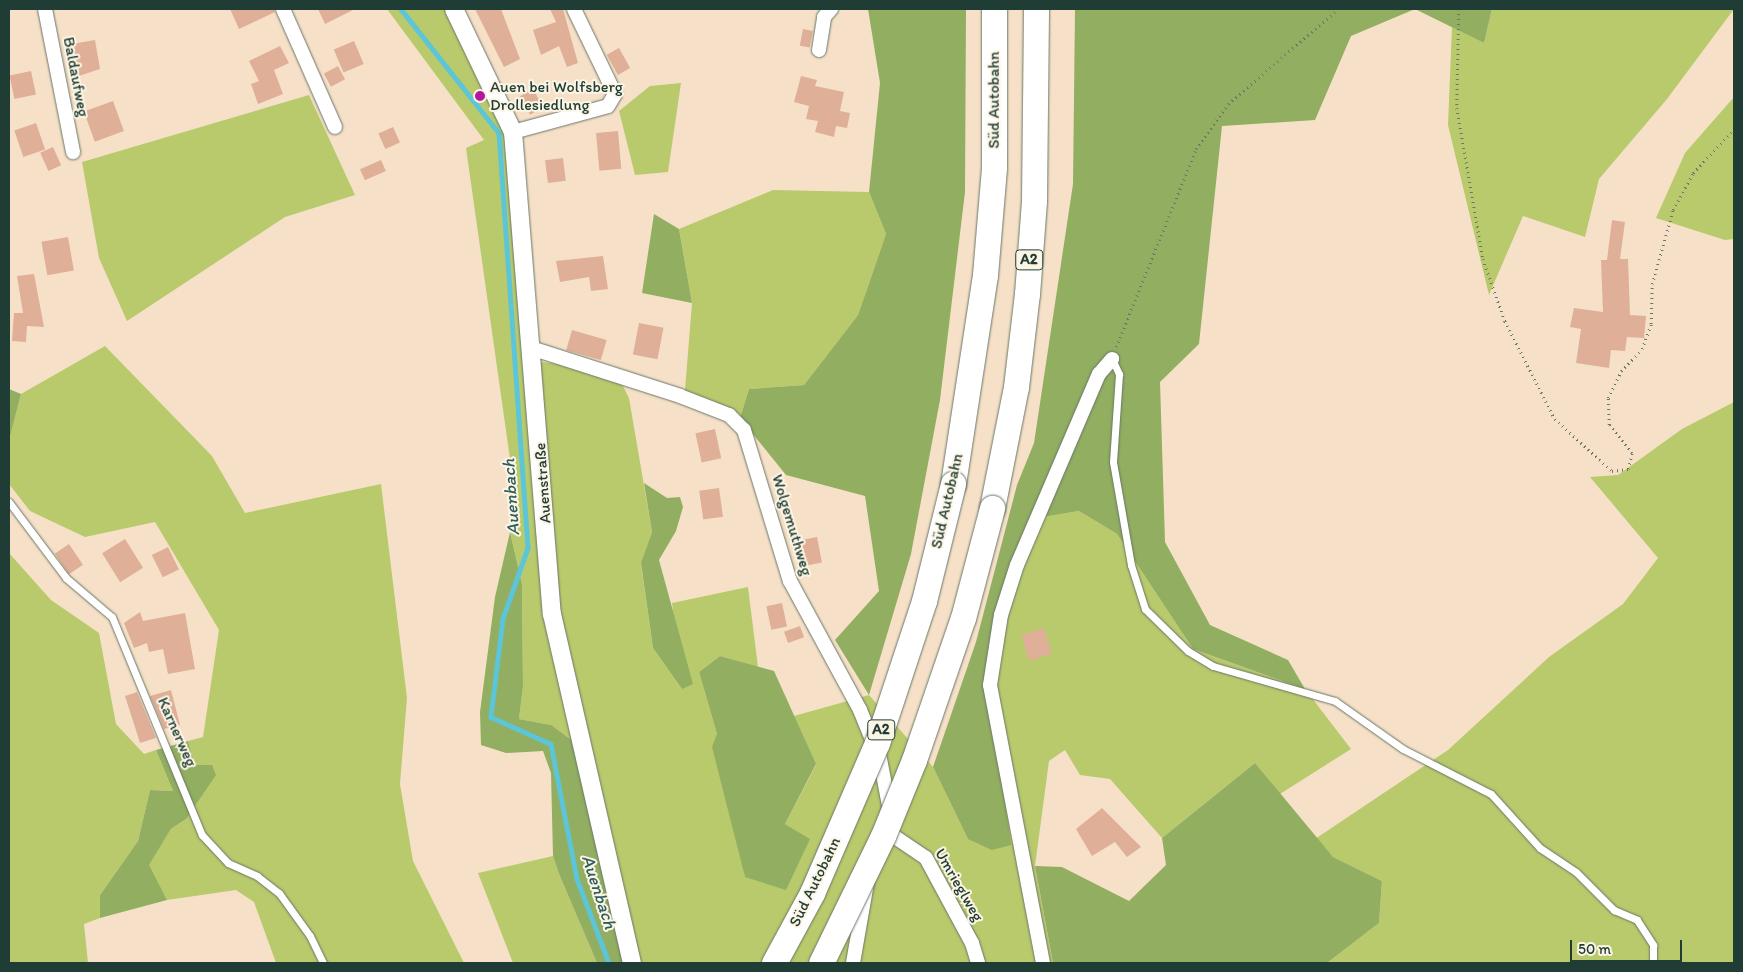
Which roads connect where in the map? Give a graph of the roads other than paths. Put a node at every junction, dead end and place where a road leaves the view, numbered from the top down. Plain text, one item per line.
1 (45, 9) edge
2 (283, 9) edge
3 (454, 9) edge
4 (574, 9) edge
5 (831, 9) edge
6 (994, 9) edge
7 (1036, 9) edge
8 (819, 50) dead end
9 (335, 126) dead end
10 (513, 132) junction
11 (73, 152) dead end
12 (534, 350) junction
13 (1112, 359) joint
14 (9, 502) edge
15 (895, 837) junction
16 (323, 963) edge
17 (632, 963) edge
18 (774, 963) edge
19 (821, 963) edge
20 (853, 963) edge
21 (978, 963) edge
22 (1043, 963) edge
23 (1653, 963) edge

1 - 11 street, Baldaufweg
2 - 9 street
3 - 10 street, Auenstraße
4 - 10 street
5 - 8 street
6 - 18 highway, Süd Autobahn / A2, bridge
7 - 19 highway, A2, bridge
10 - 12 street, Auenstraße
12 - 15 street, Wolgemuthweg
12 - 17 street, Auenstraße
13 - 22 street
13 - 23 lane
14 - 16 lane, Karnerweg
15 - 20 street
15 - 21 street, Umrieglweg

